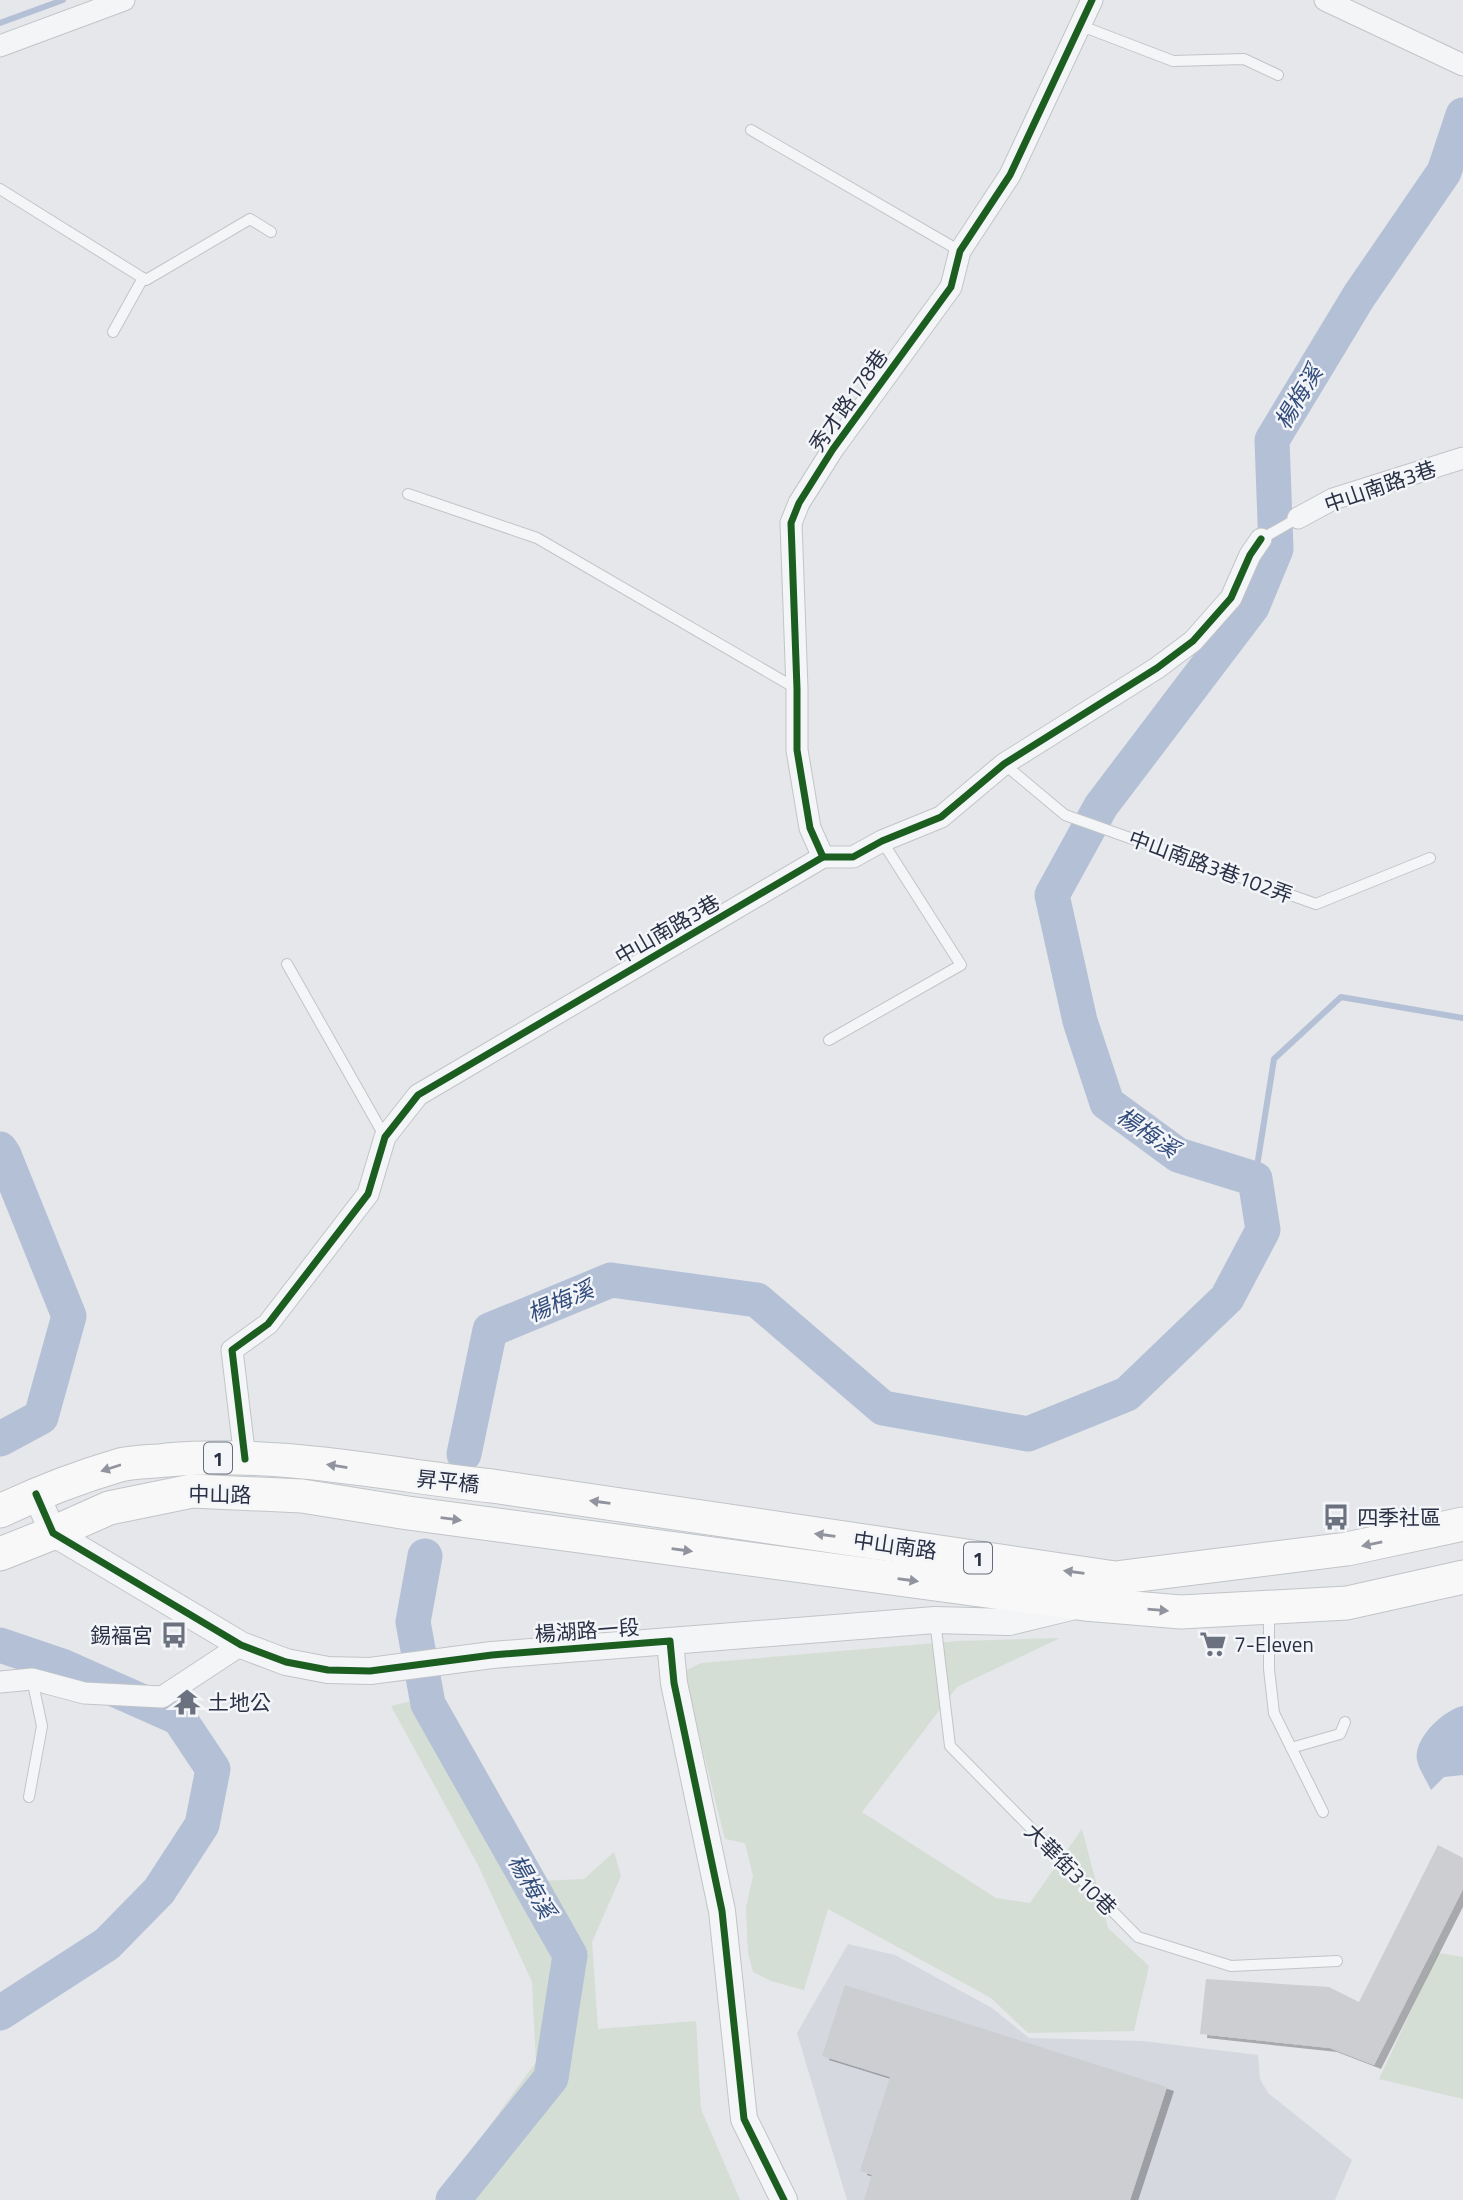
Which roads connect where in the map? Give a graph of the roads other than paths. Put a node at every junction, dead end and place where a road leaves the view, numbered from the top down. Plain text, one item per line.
1 (124, 0) edge
2 (1092, 0) edge
3 (1325, 0) edge
4 (1079, 25) junction
5 (0, 47) edge
6 (1463, 65) edge
7 (1278, 75) dead end
8 (751, 130) dead end
9 (0, 189) edge
10 (271, 232) dead end
11 (960, 251) junction
12 (143, 278) junction
13 (113, 332) dead end
14 (1463, 458) edge
15 (408, 494) dead end
16 (1298, 518) joint
17 (1261, 539) joint
18 (797, 689) junction
19 (1004, 764) junction
20 (882, 841) junction
21 (823, 858) junction
22 (1430, 858) dead end
23 (287, 964) dead end
24 (829, 1040) dead end
25 (385, 1137) junction
26 (246, 1459) junction
27 (405, 1476) joint
28 (492, 1486) joint
29 (36, 1494) junction
30 (0, 1511) edge
31 (408, 1513) joint
32 (493, 1524) joint
33 (1463, 1524) edge
34 (53, 1533) junction
35 (0, 1554) edge
36 (1463, 1577) edge
37 (1115, 1578) junction
38 (1085, 1604) junction
39 (1269, 1607) junction
40 (935, 1619) junction
41 (670, 1641) junction
42 (241, 1645) junction
43 (32, 1679) junction
44 (0, 1682) edge
45 (1345, 1722) dead end
46 (1291, 1748) junction
47 (29, 1797) dead end
48 (1323, 1812) dead end
49 (1338, 1961) dead end
50 (784, 2200) edge

1 - 5 street
2 - 4 street, 秀才路178巷
3 - 6 street
4 - 7 lane
4 - 11 street, 秀才路178巷
8 - 11 lane
9 - 12 lane
10 - 12 lane
11 - 18 street, 秀才路178巷
12 - 13 lane
14 - 16 street, 中山南路3巷
15 - 18 lane
16 - 17 lane
17 - 19 street, 中山南路3巷
18 - 21 street, 秀才路178巷
19 - 20 street, 中山南路3巷
19 - 22 lane, 中山南路3巷102弄
20 - 21 street, 中山南路3巷
20 - 24 lane
21 - 25 street, 中山南路3巷
23 - 25 lane
25 - 26 street, 中山南路3巷
27 -> 26 main road, 中山路 / 1
26 -> 29 main road, 中山路 / 1
27 - 28 main road, 昇平橋 / 1
37 -> 28 main road, 中山南路 / 1
29 - 30 main road, 中山路 / 1
29 - 34 street
31 -> 32 main road, 昇平橋 / 1
31 - 34 main road, 中山路 / 1
32 -> 38 main road, 中山南路 / 1
33 -> 37 main road, 中山南路 / 1
34 - 35 main road, 中山路 / 1
34 - 42 street, 楊湖路一段
36 - 39 main road, 中山南路 / 1
37 - 38 street, 楊湖路一段
38 -> 39 main road, 中山南路 / 1
38 - 40 street, 楊湖路一段
39 - 46 lane
40 - 41 street, 楊湖路一段
40 - 49 lane, 大華街310巷
41 - 42 street, 楊湖路一段
41 - 50 street, 楊湖路一段
42 - 43 street
43 - 44 street
43 - 47 lane
45 - 46 lane
46 - 48 lane

